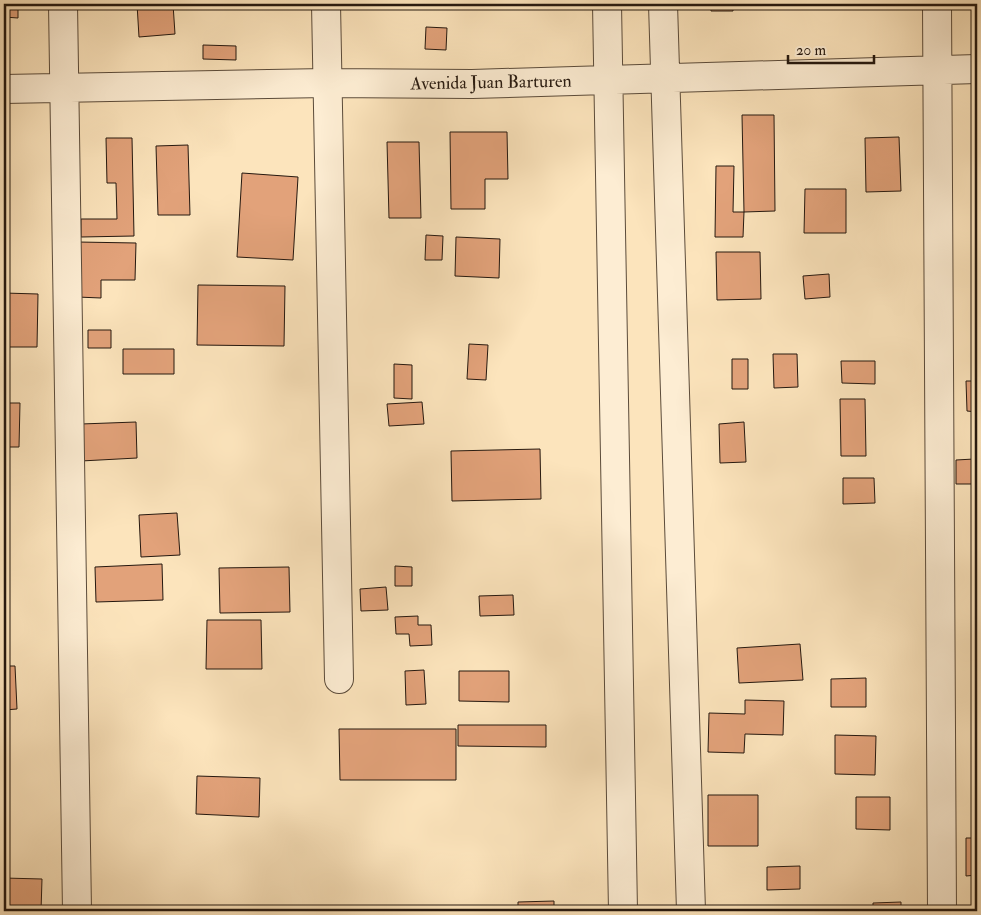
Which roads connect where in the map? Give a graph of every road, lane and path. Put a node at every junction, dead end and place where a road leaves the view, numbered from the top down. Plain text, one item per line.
1 (63, 4) edge
2 (326, 4) edge
3 (607, 4) edge
4 (663, 4) edge
5 (937, 4) edge
6 (977, 69) edge
7 (939, 71) junction
8 (667, 80) junction
9 (609, 81) junction
10 (326, 83) junction
11 (64, 86) junction
12 (4, 89) edge
13 (339, 679) dead end
14 (78, 911) edge
15 (623, 911) edge
16 (690, 911) edge
17 (942, 911) edge

1 - 11 street
2 - 10 street
3 - 9 street
4 - 8 street
5 - 7 street
6 - 7 street, Avenida Juan Barturen
7 - 8 street, Avenida Juan Barturen
7 - 17 street
8 - 9 street, Avenida Juan Barturen
8 - 16 street
9 - 10 street, Avenida Juan Barturen
9 - 15 street
10 - 11 street, Avenida Juan Barturen
10 - 13 street
11 - 12 street, Avenida Juan Barturen
11 - 14 street

